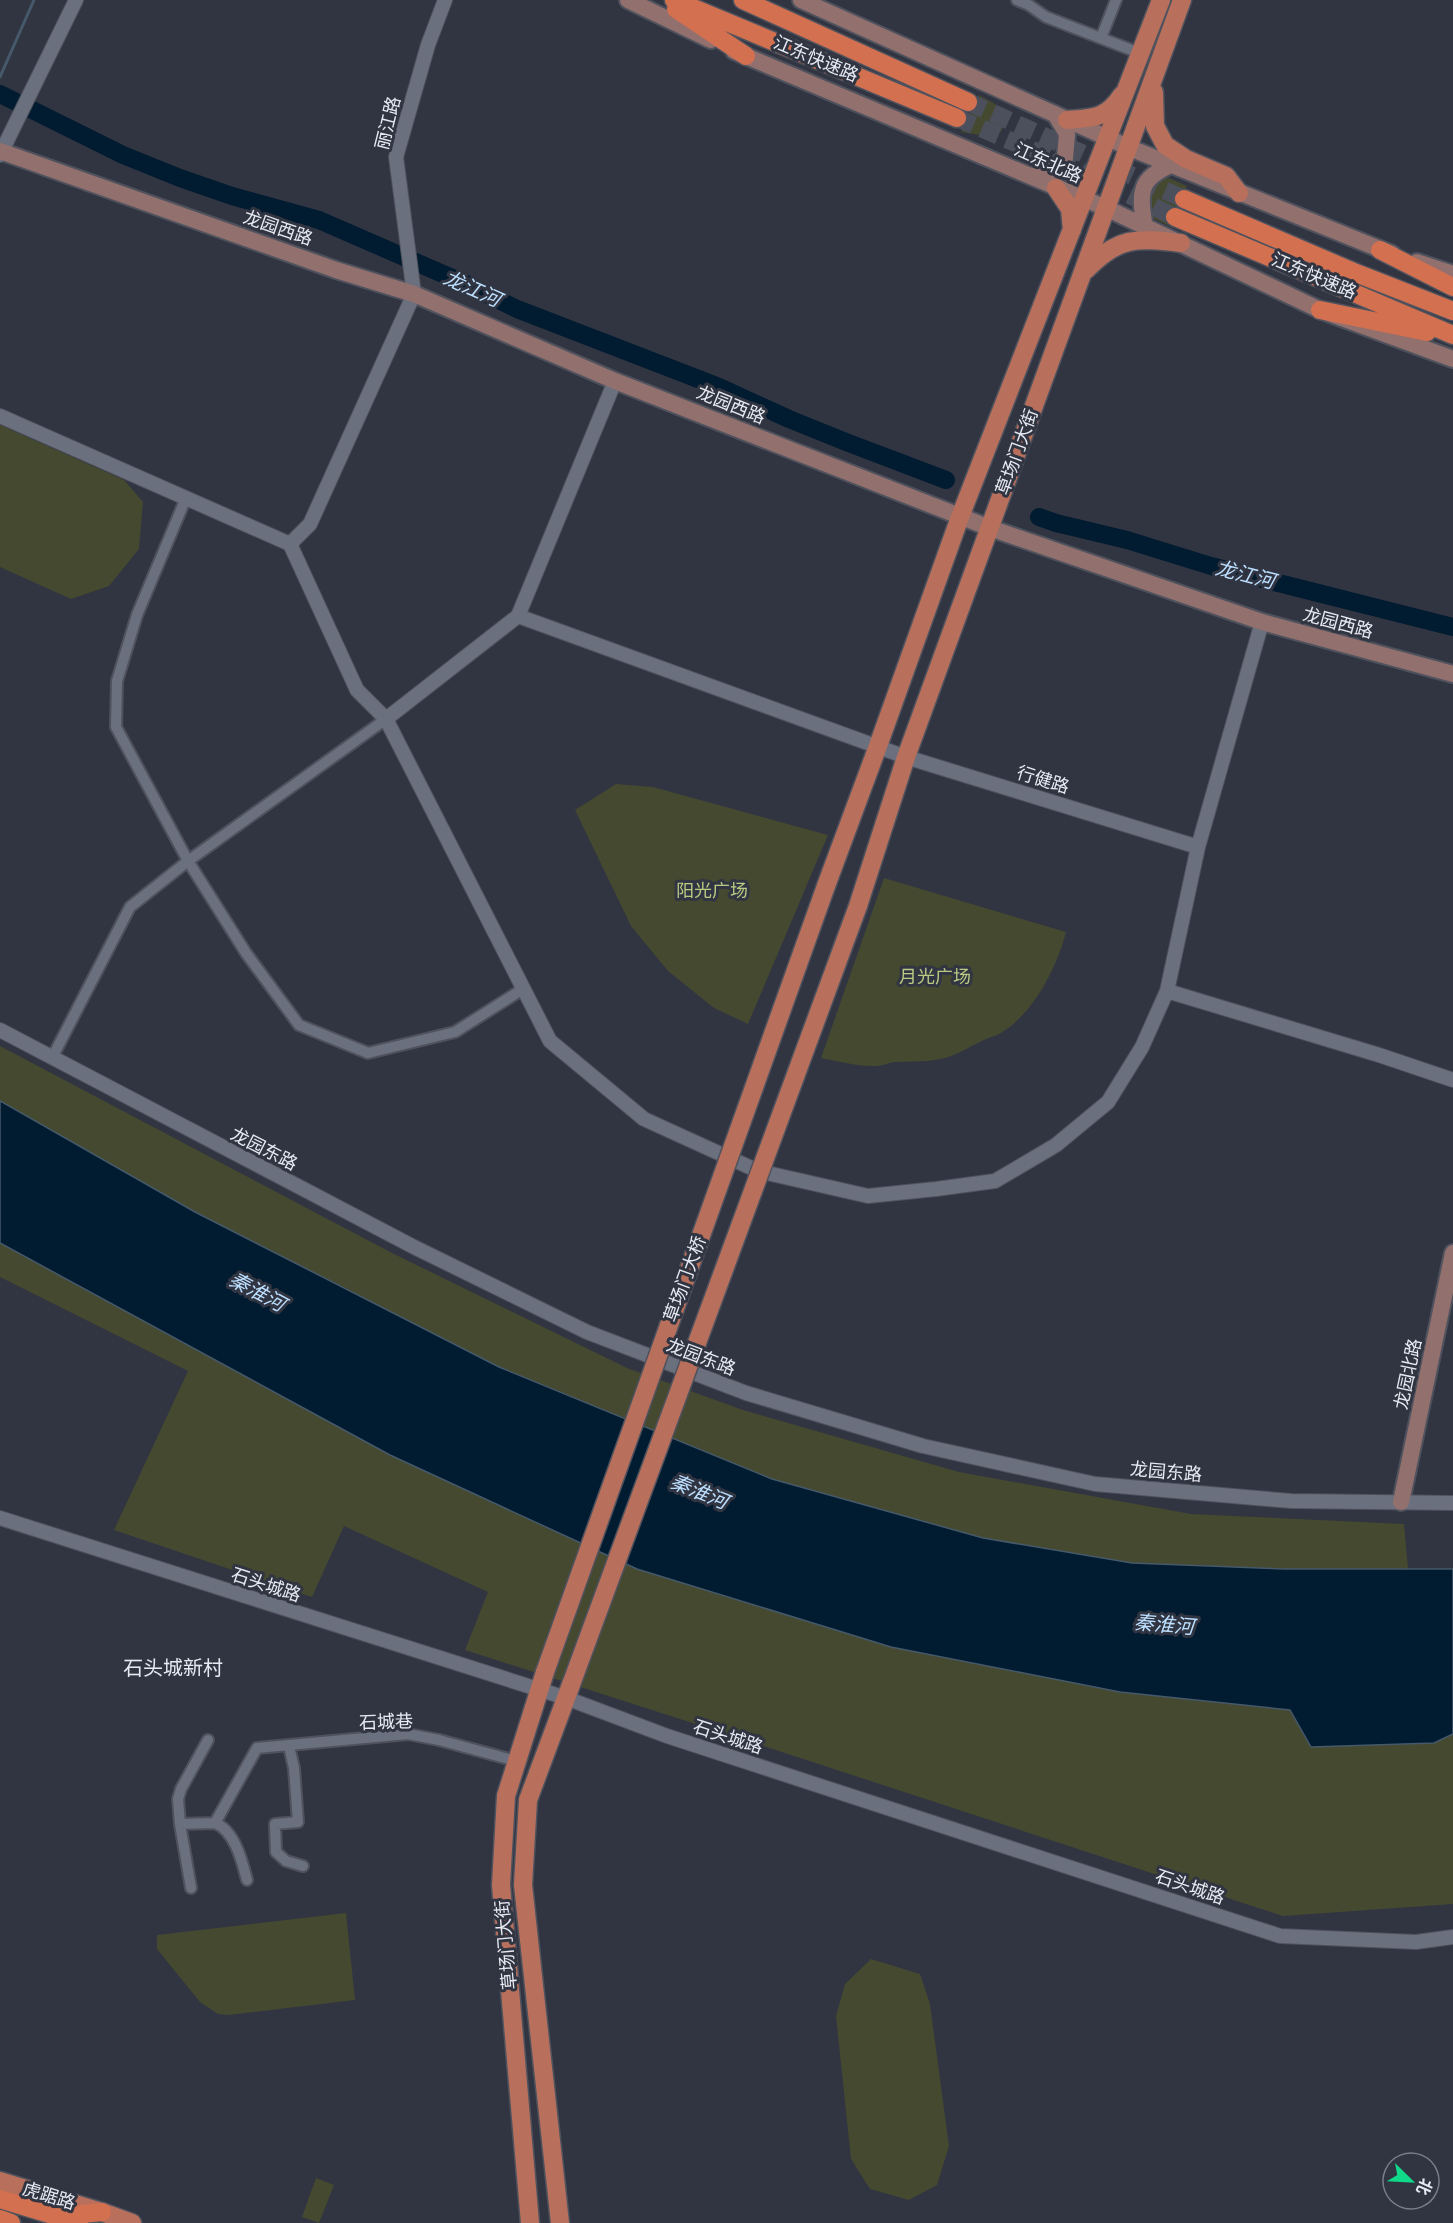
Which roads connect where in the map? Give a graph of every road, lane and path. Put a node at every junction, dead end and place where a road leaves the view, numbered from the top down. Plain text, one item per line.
1 (76, 0) edge
2 (444, 0) edge
3 (628, 0) edge
4 (662, 0) edge
5 (674, 0) edge
6 (743, 0) edge
7 (801, 0) edge
8 (1017, 0) edge
9 (1116, 0) edge
10 (1161, 0) edge
11 (1182, 0) edge
12 (1101, 38) junction
13 (1142, 54) junction
14 (746, 57) junction
15 (1154, 80) junction
16 (1131, 81) junction
17 (968, 102) tunnel mouth
18 (1061, 117) junction
19 (957, 118) tunnel mouth
20 (1108, 138) junction
21 (1130, 147) junction
22 (0, 153) edge
23 (1173, 164) junction
24 (1032, 176) junction
25 (1056, 188) junction
26 (1239, 193) junction
27 (1184, 199) tunnel mouth
28 (1084, 200) junction
29 (1106, 208) junction
30 (1175, 217) tunnel mouth
31 (1145, 228) junction
32 (1072, 231) junction
33 (1181, 243) junction
34 (1380, 250) junction
35 (1082, 273) junction
36 (1356, 273) junction
37 (1453, 274) edge
38 (1453, 288) edge
39 (414, 294) junction
40 (1453, 299) edge
41 (1320, 310) junction
42 (1453, 311) edge
43 (1453, 336) edge
44 (1453, 359) edge
45 (615, 381) junction
46 (0, 416) edge
47 (186, 498) junction
48 (960, 517) junction
49 (990, 528) junction
50 (290, 544) junction
51 (518, 616) junction
52 (1262, 622) junction
53 (1453, 674) edge
54 (386, 719) junction
55 (878, 746) junction
56 (906, 756) junction
57 (1198, 847) junction
58 (188, 861) junction
59 (826, 886) joint
60 (858, 906) joint
61 (524, 989) junction
62 (1167, 991) junction
63 (0, 1030) edge
64 (52, 1058) junction
65 (1453, 1080) edge
66 (1453, 1253) edge
67 (1401, 1502) junction
68 (1453, 1503) edge
69 (0, 1518) edge
70 (545, 1672) joint
71 (538, 1690) junction
72 (569, 1690) junction
73 (208, 1740) dead end
74 (289, 1746) junction
75 (516, 1761) junction
76 (215, 1822) junction
77 (180, 1824) junction
78 (303, 1866) dead end
79 (247, 1880) dead end
80 (191, 1888) dead end
81 (1453, 1937) edge
82 (0, 2181) edge
83 (0, 2199) edge
84 (102, 2212) junction
85 (0, 2219) edge
86 (70, 2220) edge
87 (11, 2223) edge
88 (132, 2223) edge
89 (530, 2223) edge
90 (560, 2223) edge

1 - 22 street
2 - 39 street, 丽江路
3 - 14 main road, 江东北路
4 - 14 highway
5 - 19 highway, 江东快速路
6 - 17 highway, 江东快速路
7 - 18 main road
8 - 12 street
9 - 12 street
10 - 13 main road, 草场门大街
11 - 15 main road, 草场门大街
12 - 13 street
13 - 16 main road, 草场门大街
14 - 24 main road, 江东北路
15 - 21 main road, 草场门大街
15 - 26 main road
16 - 18 main road
16 - 20 main road, 草场门大街
18 - 20 main road
18 - 24 main road
20 - 21 main road
20 - 28 main road, 草场门大街
21 - 23 main road
21 - 29 main road, 草场门大街
22 - 39 main road, 龙园西路
23 - 26 main road
23 - 31 main road
24 - 25 main road, 江东北路
25 - 28 main road, 江东北路
25 - 32 main road
26 - 34 main road
27 - 36 highway, 江东快速路
28 - 29 main road, 江东北路
28 - 32 main road, 草场门大街
29 - 31 main road, 江东北路
29 - 35 main road, 草场门大街
30 - 43 highway, 江东快速路
31 - 33 main road, 江东北路
32 - 48 main road, 草场门大街
33 - 35 main road
33 - 41 main road, 江东北路
34 - 37 main road
34 - 38 highway
35 - 49 main road, 草场门大街
36 - 40 highway
36 - 42 highway, 江东快速路
39 - 45 main road, 龙园西路
39 - 50 street
41 - 43 highway
41 - 44 main road, 江东北路
45 - 48 main road, 龙园西路
45 - 51 street
46 - 47 street
47 - 50 street
47 - 58 street
48 - 49 main road, 龙园西路
48 - 55 main road, 草场门大街
49 - 52 main road, 龙园西路
49 - 56 main road, 草场门大街
50 - 54 street
51 - 54 street
51 - 55 street, 行健路
52 - 53 main road, 龙园西路
52 - 57 street
54 - 58 street
54 - 61 street
55 - 56 street, 行健路
55 - 59 main road, 草场门大街
56 - 57 street, 行健路
56 - 60 main road, 草场门大街
57 - 62 street
58 - 61 street
58 - 64 street
59 - 70 main road, 草场门大桥, bridge
60 - 72 main road, 草场门大桥, bridge
61 - 62 street
62 - 65 street
63 - 64 street, 龙园东路
64 - 67 street, 龙园东路
66 - 67 main road, 龙园北路
67 - 68 street, 龙园东路
69 - 71 street, 石头城路
70 - 71 main road, 草场门大街
71 - 72 street, 石头城路
71 - 75 main road, 草场门大街
72 - 81 street, 石头城路
72 - 90 main road, 草场门大街
73 - 77 street
74 - 75 street, 石城巷
74 - 76 street, 石城巷
74 - 78 street
75 - 89 main road, 草场门大街
76 - 77 street
76 - 79 street
77 - 80 street
82 - 84 main road, 虎踞路
83 - 86 highway
84 - 86 highway
84 - 88 main road, 虎踞路
85 - 87 highway

